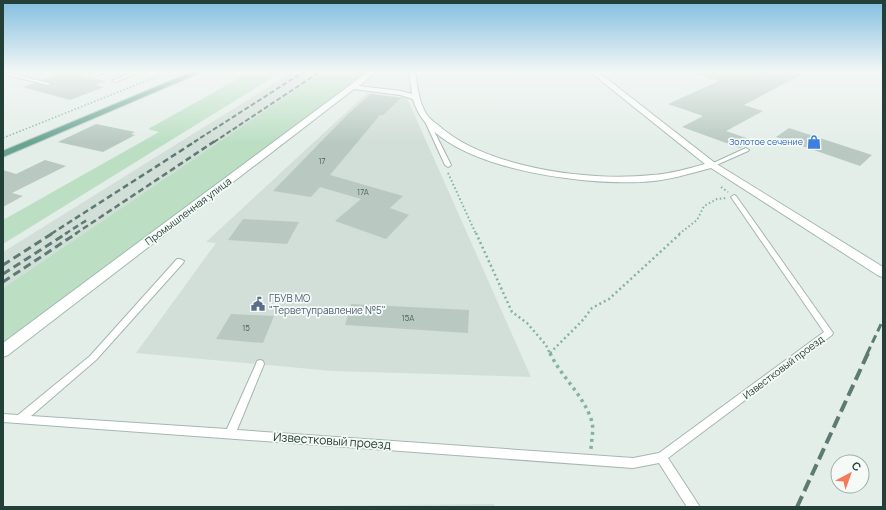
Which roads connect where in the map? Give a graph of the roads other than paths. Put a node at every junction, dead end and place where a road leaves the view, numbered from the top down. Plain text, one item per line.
1 (135, 95) edge
2 (144, 95) edge
3 (344, 95) edge
4 (407, 95) edge
5 (416, 95) edge
6 (622, 95) edge
7 (417, 98) junction
8 (424, 117) junction
9 (3, 150) edge
10 (746, 150) dead end
11 (3, 154) edge
12 (448, 165) road end
13 (712, 166) junction
14 (734, 197) road end
15 (180, 261) dead end
16 (883, 273) edge
17 (3, 351) edge
18 (260, 364) dead end
19 (3, 418) edge
20 (20, 419) junction
21 (230, 434) junction
22 (661, 457) junction
23 (694, 507) edge

1 - 9 main road
2 - 11 main road
3 - 17 street, Промышленная улица
4 - 7 street
5 - 7 street
6 - 13 street
7 - 8 street
8 - 12 lane
8 - 13 street
10 - 13 lane
13 - 16 street
14 - 22 lane, Известковый проезд
15 - 20 lane
18 - 21 lane
19 - 20 lane, Известковый проезд
20 - 21 lane, Известковый проезд
21 - 22 lane, Известковый проезд
22 - 23 lane

